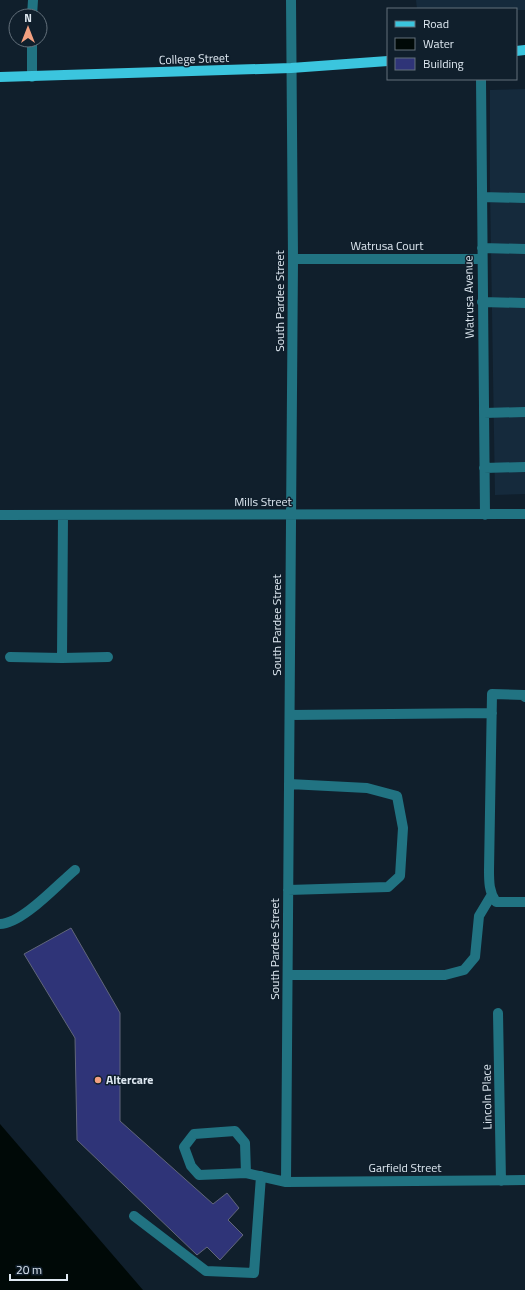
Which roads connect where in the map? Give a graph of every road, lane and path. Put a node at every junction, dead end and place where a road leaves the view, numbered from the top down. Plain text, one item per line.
1 (291, 0) edge
2 (32, 48) edge
3 (387, 61) edge
4 (291, 68) junction
5 (0, 77) edge
6 (32, 77) junction
7 (481, 80) edge
8 (482, 197) junction
9 (525, 198) edge
10 (482, 248) junction
11 (525, 249) edge
12 (482, 259) junction
13 (293, 260) junction
14 (482, 302) junction
15 (525, 303) edge
16 (525, 412) edge
17 (484, 413) junction
18 (525, 467) edge
19 (484, 468) junction
20 (525, 514) edge
21 (0, 515) edge
22 (63, 515) junction
23 (485, 515) junction
24 (291, 516) junction
25 (10, 657) dead end
26 (108, 657) dead end
27 (62, 658) junction
28 (525, 697) edge
29 (492, 713) junction
30 (290, 715) junction
31 (289, 784) junction
32 (75, 870) dead end
33 (288, 890) junction
34 (492, 896) junction
35 (525, 902) edge
36 (0, 924) edge
37 (288, 975) junction
38 (498, 1013) dead end
39 (246, 1173) junction
40 (261, 1176) junction
41 (502, 1180) junction
42 (525, 1180) edge
43 (286, 1182) junction
44 (134, 1216) dead end

1 - 4 street, South Pardee Street
2 - 6 street
3 - 4 main road, College Street
4 - 6 main road, College Street
4 - 13 street, South Pardee Street
5 - 6 main road, College Street
7 - 8 street, Watrusa Avenue
8 - 9 street
8 - 10 street, Watrusa Avenue
10 - 11 street
10 - 12 street, Watrusa Avenue
12 - 13 street, Watrusa Court
12 - 14 street, Watrusa Avenue
13 - 24 street, South Pardee Street
14 - 15 street
14 - 17 street, Watrusa Avenue
16 - 17 street
17 - 19 street, Watrusa Avenue
18 - 19 street
19 - 23 street, Watrusa Avenue
20 - 23 street, Mills Street
21 - 22 street, Mills Street
22 - 24 street, Mills Street
22 - 27 street
23 - 24 street, Mills Street
24 - 30 street, South Pardee Street
25 - 27 street
26 - 27 street
28 - 29 street
29 - 30 street
29 - 34 street
30 - 31 street, South Pardee Street
31 - 33 street, South Pardee Street
31 - 33 street
32 - 36 street
33 - 37 street, South Pardee Street
34 - 35 street
34 - 37 street
37 - 43 street, South Pardee Street
38 - 41 street, Lincoln Place
39 - 39 street, Garfield Street
39 - 40 street, Garfield Street
40 - 43 street, Garfield Street
40 - 44 street
41 - 42 street, Garfield Street
41 - 43 street, Garfield Street

